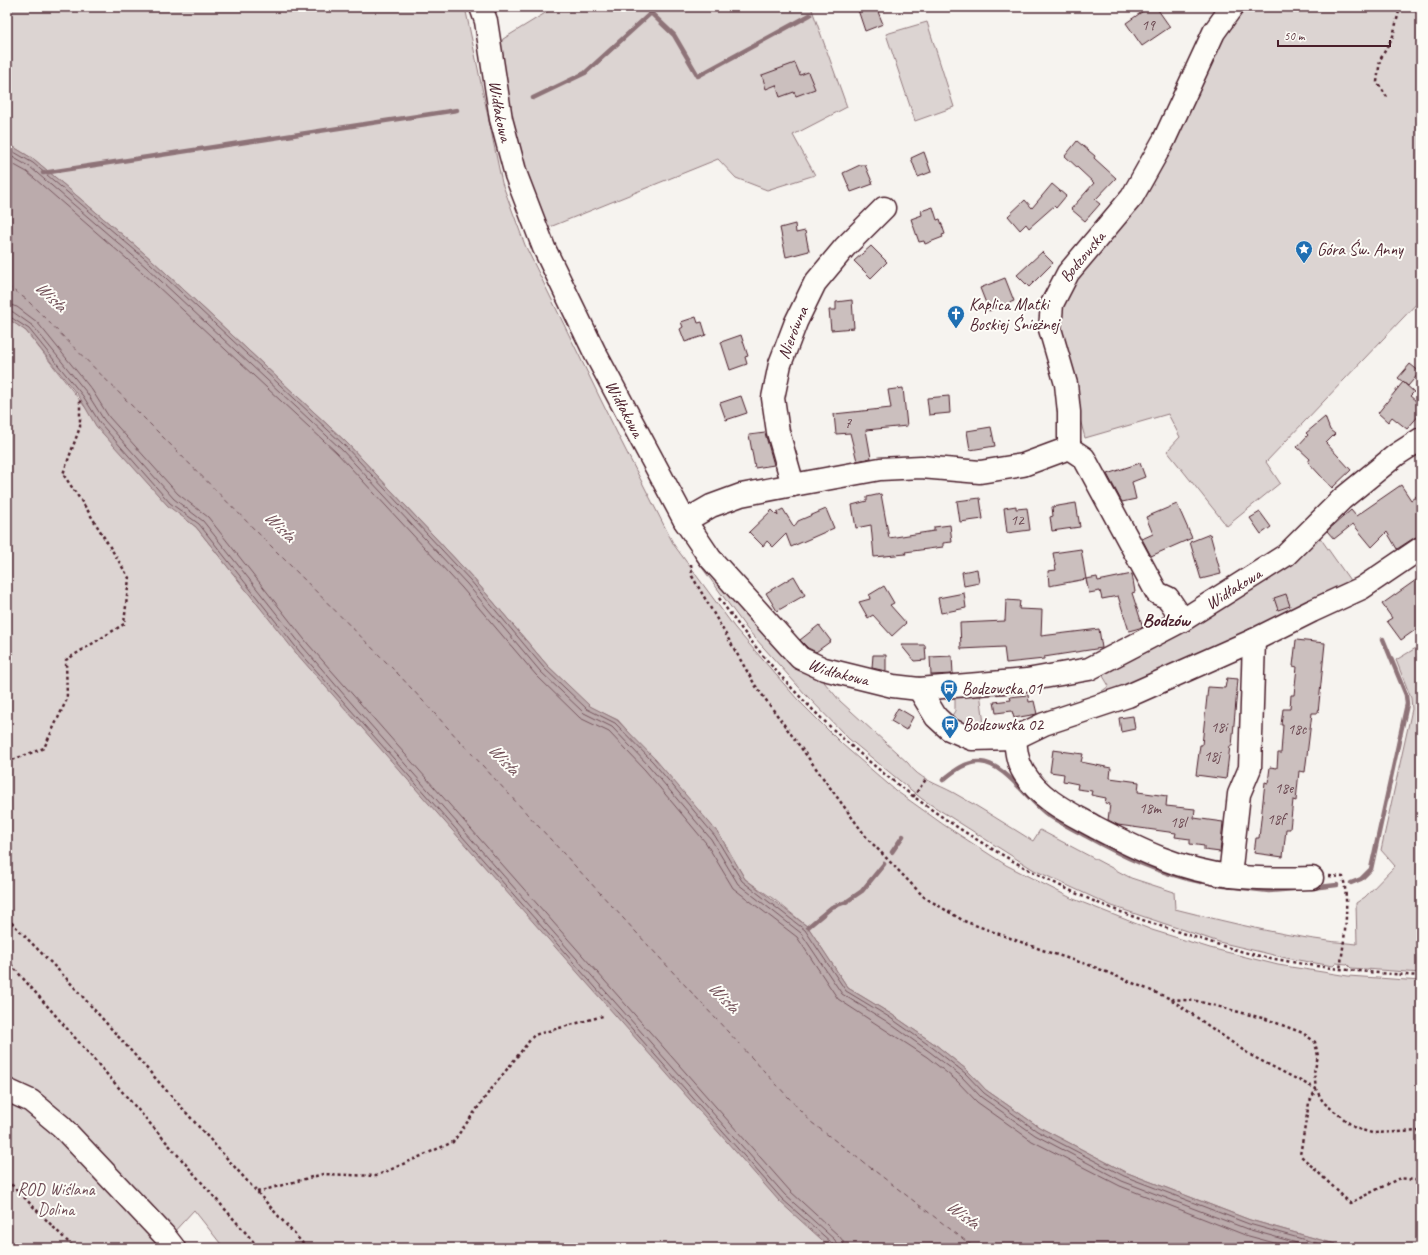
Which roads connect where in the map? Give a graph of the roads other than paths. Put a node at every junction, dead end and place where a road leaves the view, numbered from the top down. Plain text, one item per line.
1 (481, 7) edge
2 (1232, 7) edge
3 (884, 208) dead end
4 (1421, 438) edge
5 (1069, 448) junction
6 (793, 485) junction
7 (685, 521) junction
8 (1421, 548) edge
9 (1183, 620) junction
10 (1254, 640) junction
11 (918, 689) junction
12 (1015, 738) junction
13 (1230, 876) junction
14 (1312, 878) road end
15 (7, 1090) edge
16 (174, 1248) edge

1 - 7 street, Widłakowa
2 - 5 street, Bodzowska
3 - 6 street, Nierówna
4 - 9 street, Widłakowa
5 - 6 street
5 - 9 street
6 - 7 street
7 - 11 street, Widłakowa
8 - 10 street
9 - 11 street, Widłakowa
10 - 12 street
10 - 13 street
11 - 12 street
12 - 13 street
13 - 14 street
15 - 16 street

